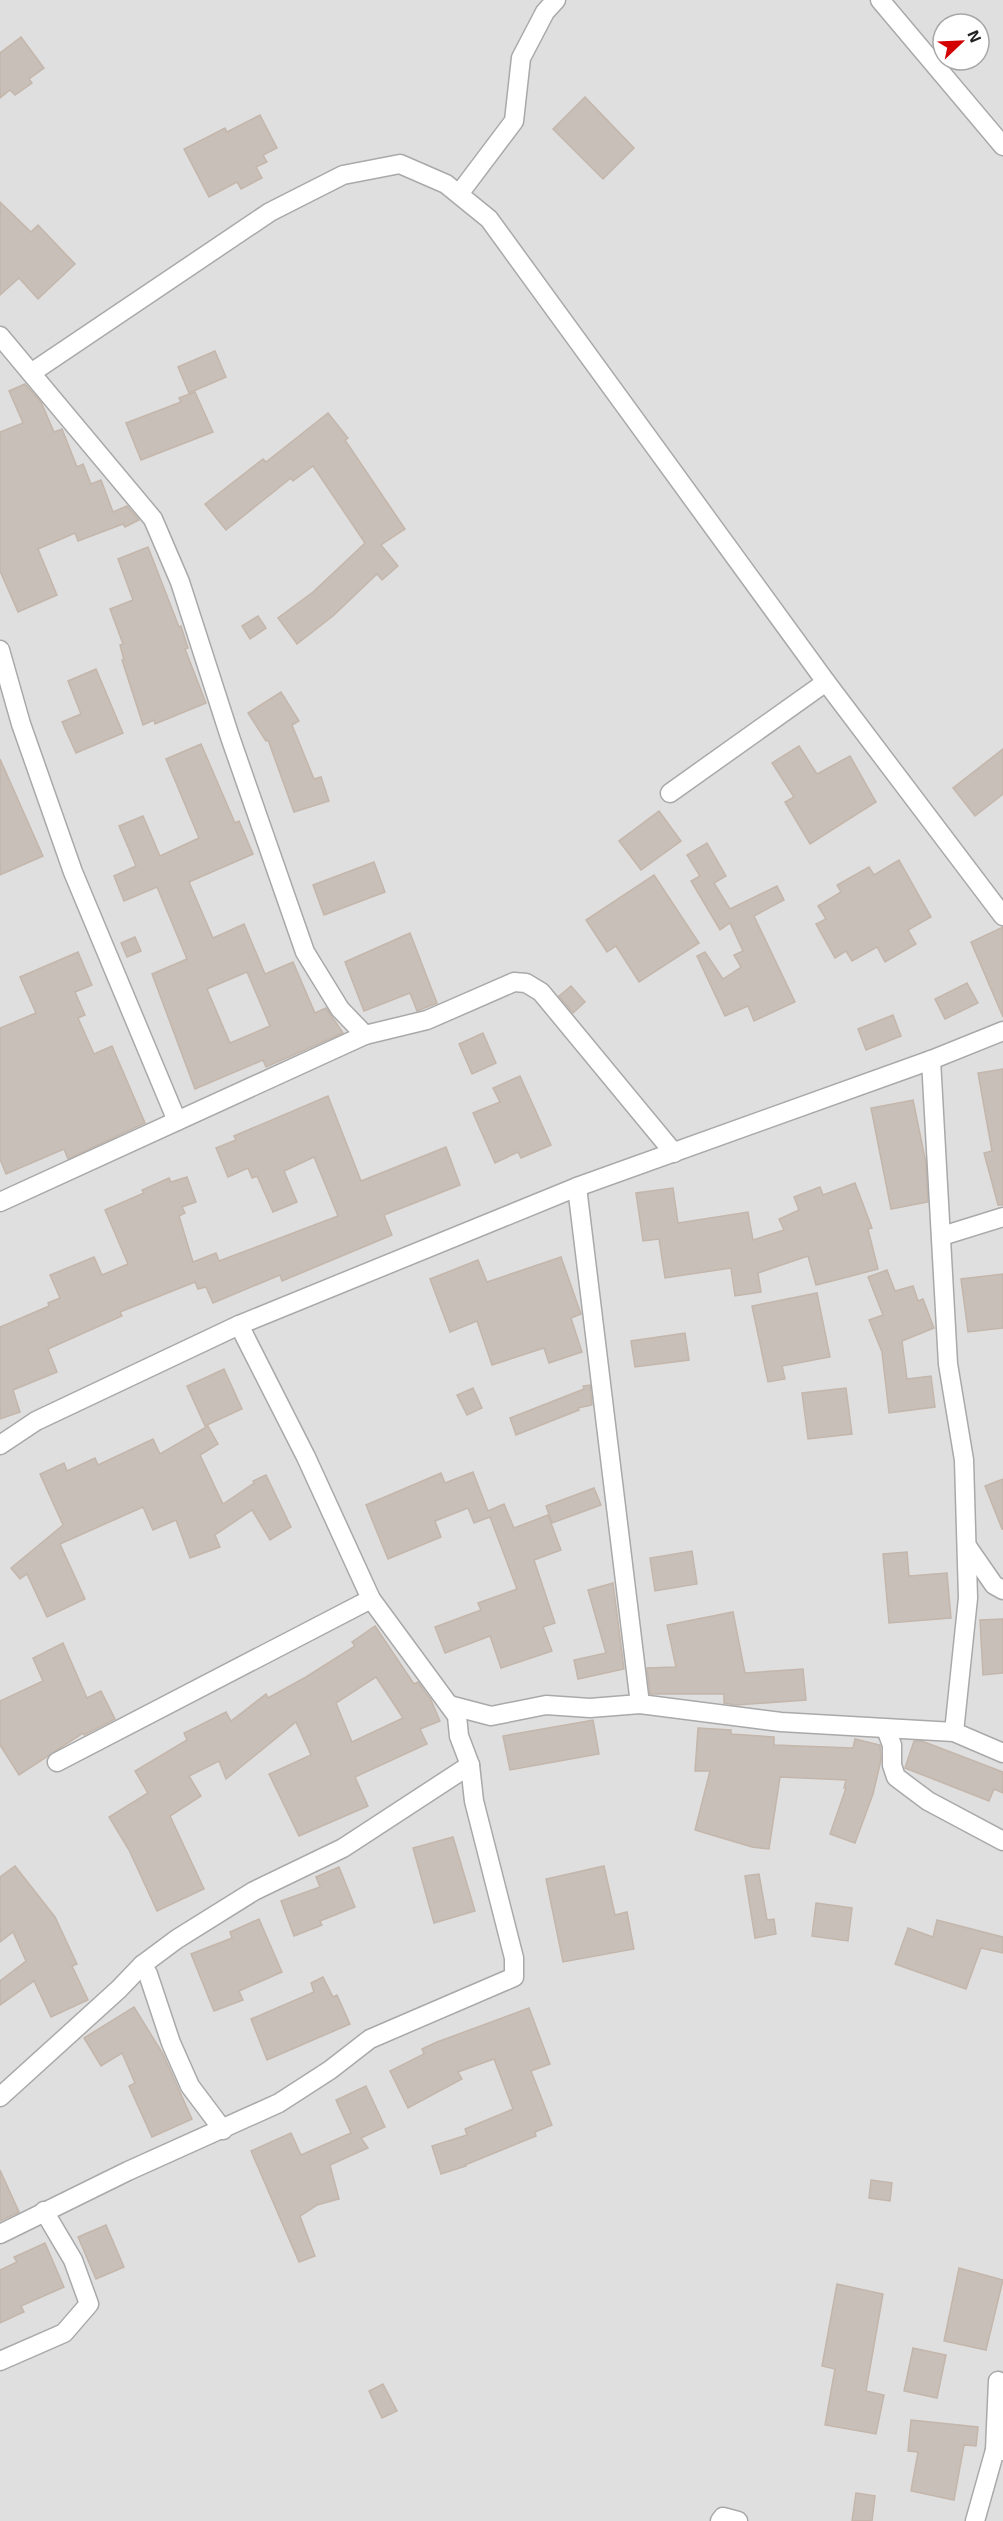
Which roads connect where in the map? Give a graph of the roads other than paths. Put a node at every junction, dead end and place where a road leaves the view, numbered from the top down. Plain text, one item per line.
1 (556, 0) edge
2 (880, 0) edge
3 (1003, 146) edge
4 (459, 195) junction
5 (0, 336) edge
6 (31, 373) junction
7 (0, 650) edge
8 (826, 682) junction
9 (670, 793) dead end
10 (1003, 916) edge
11 (1003, 1031) edge
12 (365, 1035) junction
13 (931, 1060) junction
14 (177, 1120) junction
15 (674, 1153) junction
16 (577, 1187) junction
17 (0, 1202) edge
18 (1003, 1217) edge
19 (942, 1236) junction
20 (239, 1325) junction
21 (2, 1440) edge
22 (967, 1546) junction
23 (998, 1587) edge
24 (968, 1598) junction
25 (371, 1599) junction
26 (640, 1704) junction
27 (449, 1705) junction
28 (886, 1729) junction
29 (954, 1732) junction
30 (1003, 1754) edge
31 (57, 1762) dead end
32 (470, 1766) junction
33 (1003, 1840) edge
34 (142, 1965) junction
35 (0, 2097) edge
36 (223, 2130) junction
37 (44, 2211) junction
38 (0, 2234) edge
39 (0, 2361) edge
40 (998, 2381) dead end
41 (999, 2451) edge
42 (720, 2521) edge
43 (738, 2521) edge
44 (975, 2521) edge

1 - 4 street
2 - 3 street
4 - 6 street
4 - 8 street
5 - 6 street
6 - 12 street
7 - 14 street
8 - 9 street
8 - 10 street
11 - 13 street
12 - 14 street
12 - 15 street
13 - 15 street
13 - 19 street
14 - 17 street
15 - 16 street
16 - 20 street
16 - 26 street
18 - 19 street
19 - 22 street
20 - 21 street
20 - 25 street
22 - 23 street
22 - 24 street
23 - 24 street
24 - 29 street
25 - 27 street
25 - 31 street
26 - 27 street
26 - 28 street
27 - 32 street
28 - 29 street
28 - 33 street
29 - 30 street
32 - 34 street
32 - 36 street
34 - 35 street
34 - 36 street
36 - 37 street
37 - 38 street
37 - 39 street
40 - 41 street
41 - 44 street
42 - 43 street

